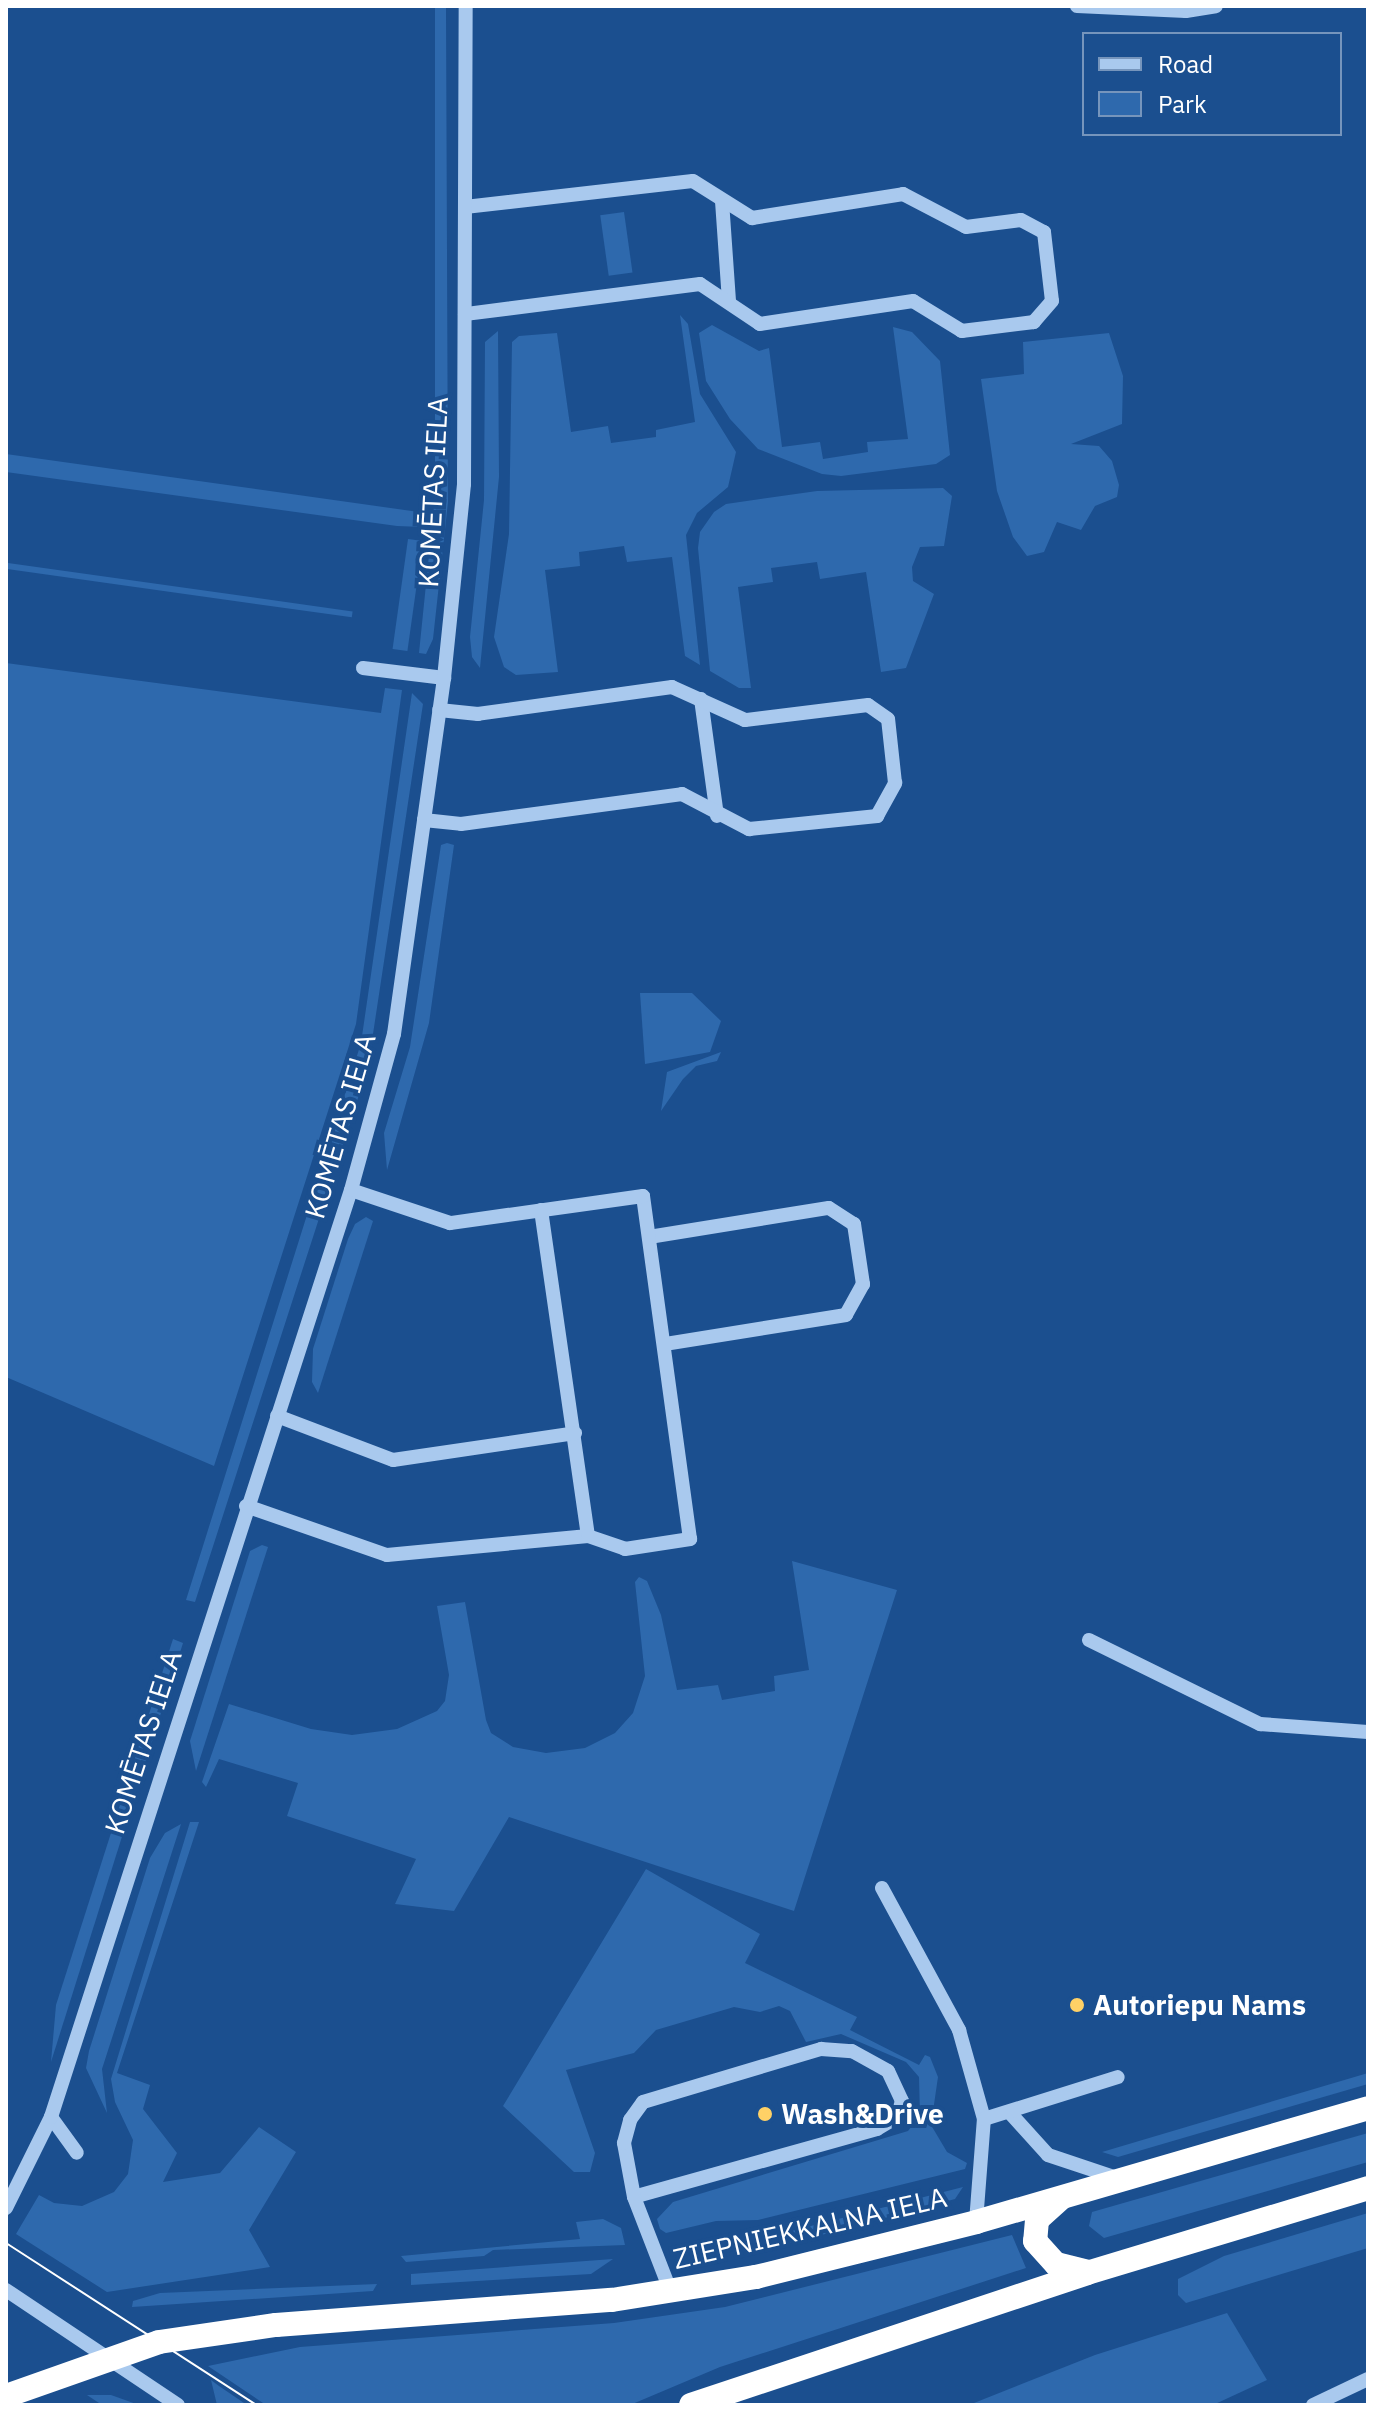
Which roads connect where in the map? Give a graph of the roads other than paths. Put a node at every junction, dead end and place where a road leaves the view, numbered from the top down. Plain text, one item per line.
1 (466, 6) edge
2 (1077, 6) edge
3 (1216, 6) edge
4 (722, 201) junction
5 (465, 207) junction
6 (729, 301) junction
7 (465, 314) junction
8 (363, 668) dead end
9 (444, 678) junction
10 (701, 699) junction
11 (439, 710) junction
12 (717, 816) junction
13 (424, 820) junction
14 (351, 1190) junction
15 (541, 1210) junction
16 (649, 1237) junction
17 (664, 1344) junction
18 (277, 1416) junction
19 (575, 1433) junction
20 (246, 1506) junction
21 (588, 1536) junction
22 (1089, 1640) dead end
23 (1368, 1732) edge
24 (882, 1888) dead end
25 (1118, 2077) dead end
26 (1368, 2108) edge
27 (1011, 2114) junction
28 (51, 2117) junction
29 (984, 2119) junction
30 (77, 2153) dead end
31 (1121, 2180) junction
32 (1368, 2188) edge
33 (634, 2197) junction
34 (1061, 2198) junction
35 (6, 2208) edge
36 (976, 2222) junction
37 (1087, 2273) junction
38 (6, 2290) edge
39 (670, 2290) junction
40 (109, 2358) junction
41 (1368, 2379) edge
42 (6, 2396) edge
43 (178, 2405) edge
44 (691, 2405) edge
45 (1313, 2405) edge

1 - 5 street, KOMĒTAS IELA
2 - 3 street
4 - 5 street
4 - 6 street
4 - 6 street
5 - 7 street, KOMĒTAS IELA
6 - 7 street
7 - 9 street, KOMĒTAS IELA
8 - 9 street
9 - 11 street, KOMĒTAS IELA
10 - 11 street
10 - 12 street
10 - 12 street
11 - 13 street, KOMĒTAS IELA
12 - 13 street
13 - 14 street, KOMĒTAS IELA
14 - 15 street
14 - 18 street, KOMĒTAS IELA
15 - 16 street
15 - 19 street
16 - 17 street
16 - 17 street
17 - 21 street
18 - 19 street
18 - 20 street, KOMĒTAS IELA
19 - 21 street
20 - 21 street
20 - 28 street, KOMĒTAS IELA
22 - 23 street
24 - 29 street
25 - 27 street
26 - 31 highway, ZIEPNIEKKALNA IELA
27 - 29 street
27 - 31 street
28 - 30 street
28 - 35 street, KOMĒTAS IELA
29 - 36 street
31 - 34 highway, ZIEPNIEKKALNA IELA
32 - 37 highway
33 - 33 street
33 - 39 street
34 - 36 highway, ZIEPNIEKKALNA IELA
34 - 37 highway
36 - 39 highway, ZIEPNIEKKALNA IELA
37 - 44 highway
38 - 40 street
39 - 40 highway, ZIEPNIEKKALNA IELA
40 - 42 highway, ZIEPNIEKKALNA IELA
40 - 43 street
41 - 45 street

